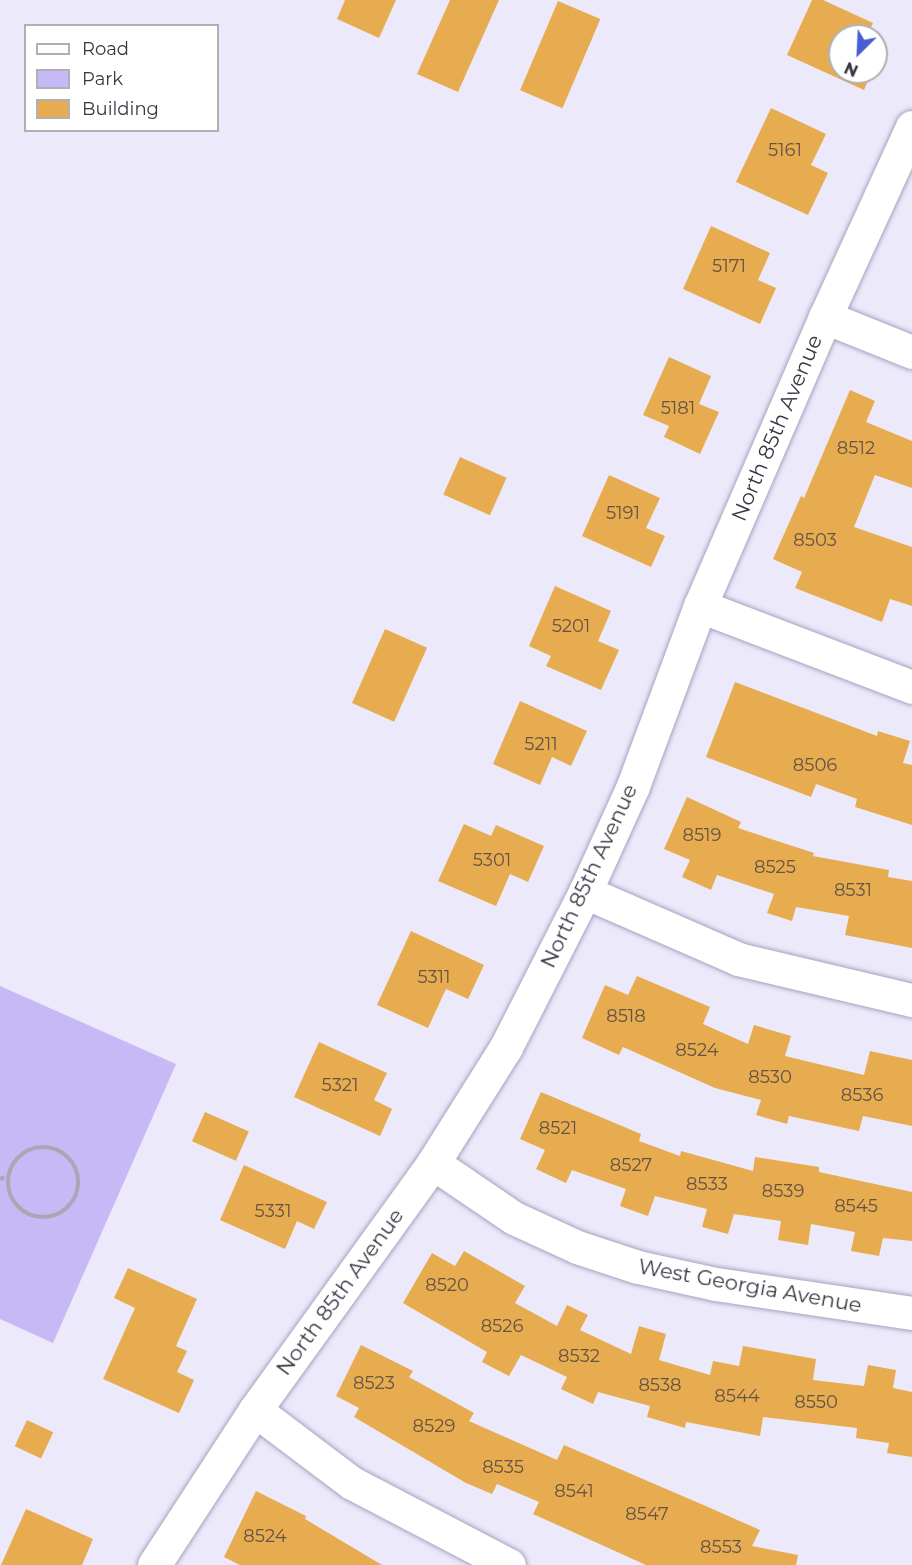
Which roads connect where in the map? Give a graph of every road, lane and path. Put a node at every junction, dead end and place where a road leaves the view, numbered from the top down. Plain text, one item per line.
1 (912, 127) edge
2 (825, 317) junction
3 (912, 352) edge
4 (700, 606) junction
5 (912, 687) edge
6 (585, 892) junction
7 (912, 1000) edge
8 (433, 1163) junction
9 (0, 1178) edge
10 (8, 1179) junction
11 (912, 1313) edge
12 (255, 1410) junction
13 (154, 1565) edge
14 (509, 1565) edge

1 - 2 street, North 85th Avenue
2 - 3 street
2 - 4 street, North 85th Avenue
4 - 5 street
4 - 6 street, North 85th Avenue
6 - 7 street
6 - 8 street, North 85th Avenue
8 - 11 street, West Georgia Avenue
8 - 12 street, North 85th Avenue
9 - 10 path
10 - 10 path
12 - 13 street, North 85th Avenue
12 - 14 street

